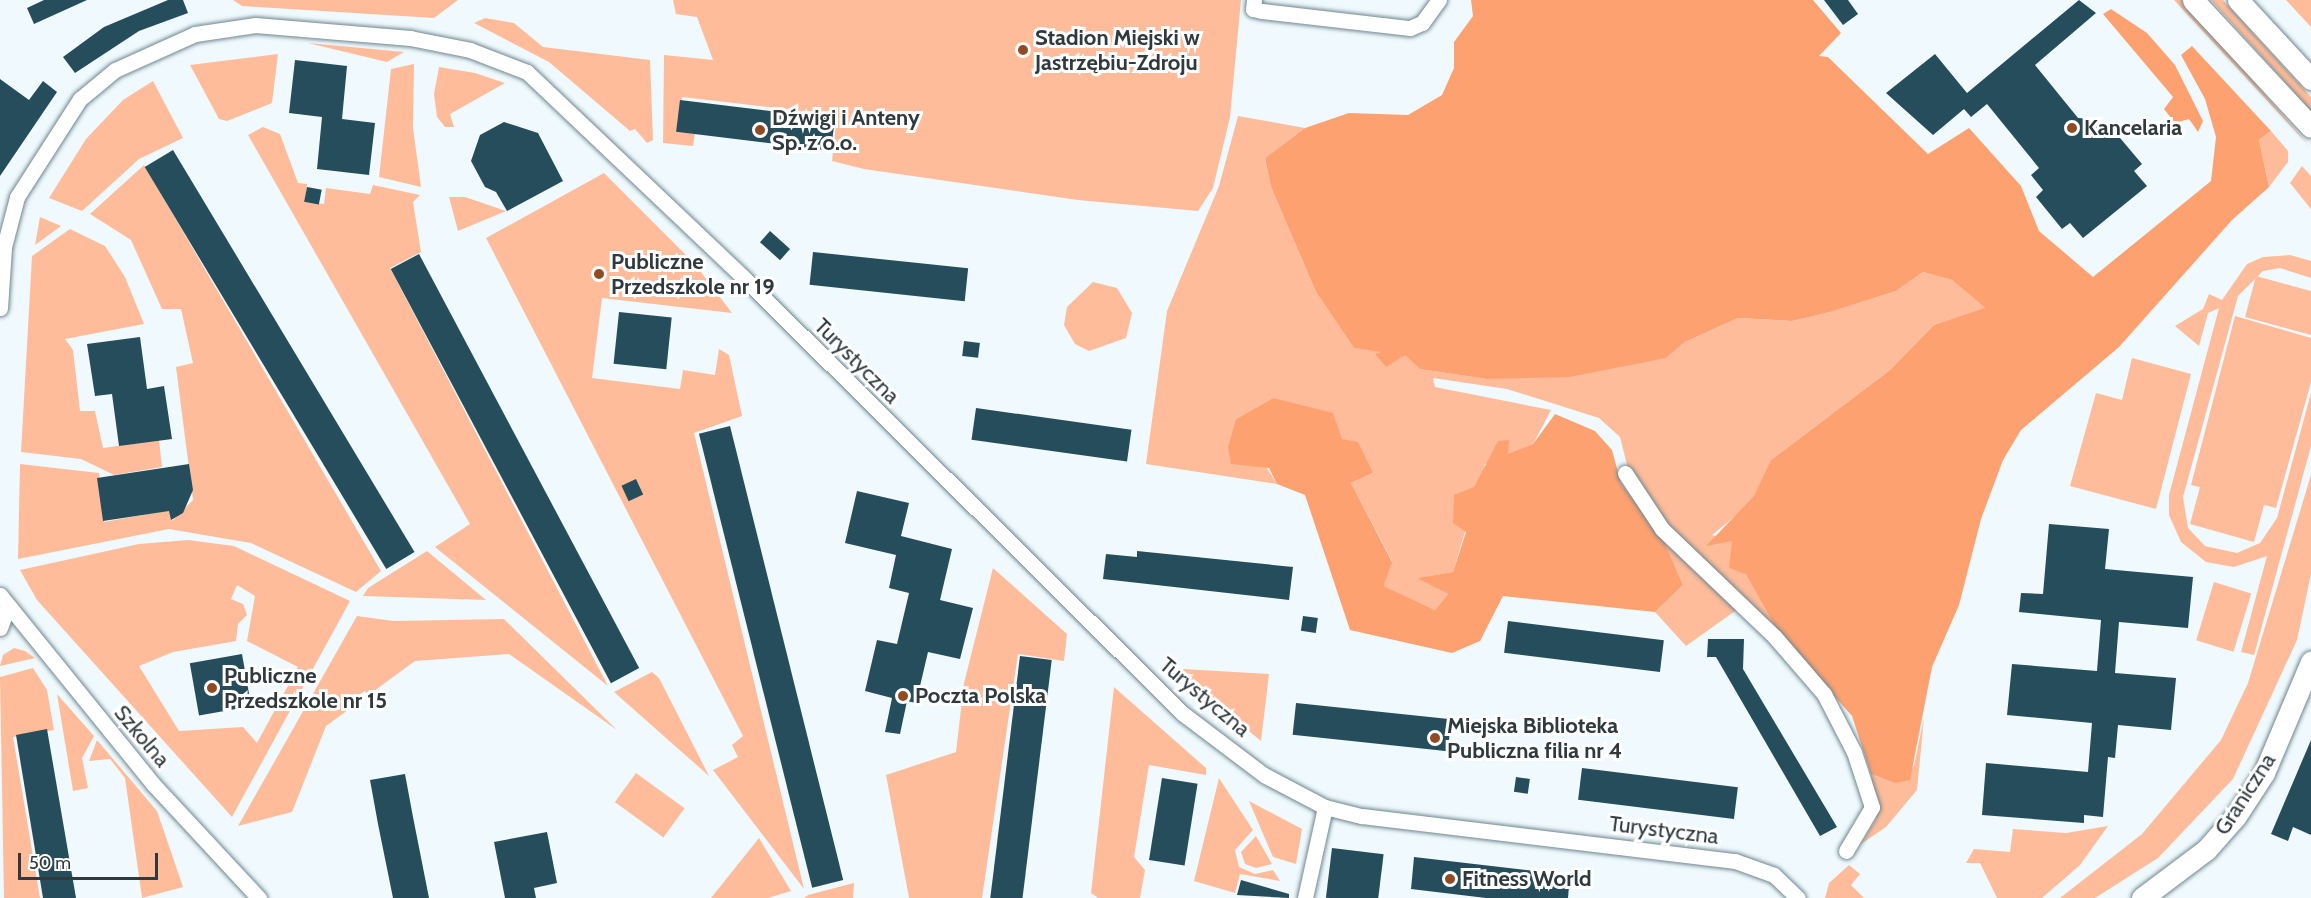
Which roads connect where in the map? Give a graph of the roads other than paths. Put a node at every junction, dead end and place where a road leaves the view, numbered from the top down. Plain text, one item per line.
1 (1254, 0) edge
2 (1439, 0) edge
3 (2193, 0) edge
4 (2238, 0) edge
5 (2311, 79) edge
6 (2311, 127) edge
7 (0, 308) edge
8 (1625, 473) dead end
9 (0, 595) edge
10 (8, 609) junction
11 (0, 627) edge
12 (2311, 662) edge
13 (1324, 807) junction
14 (1846, 851) dead end
15 (259, 898) edge
16 (1305, 898) edge
17 (1798, 898) edge
18 (2142, 898) edge

1 - 2 street
3 - 6 street
4 - 5 street
7 - 13 street, Turystyczna
8 - 14 street
9 - 10 street, Szkolna
10 - 11 street
10 - 15 street, Szkolna
12 - 18 street, Graniczna
13 - 16 street
13 - 17 street, Turystyczna

